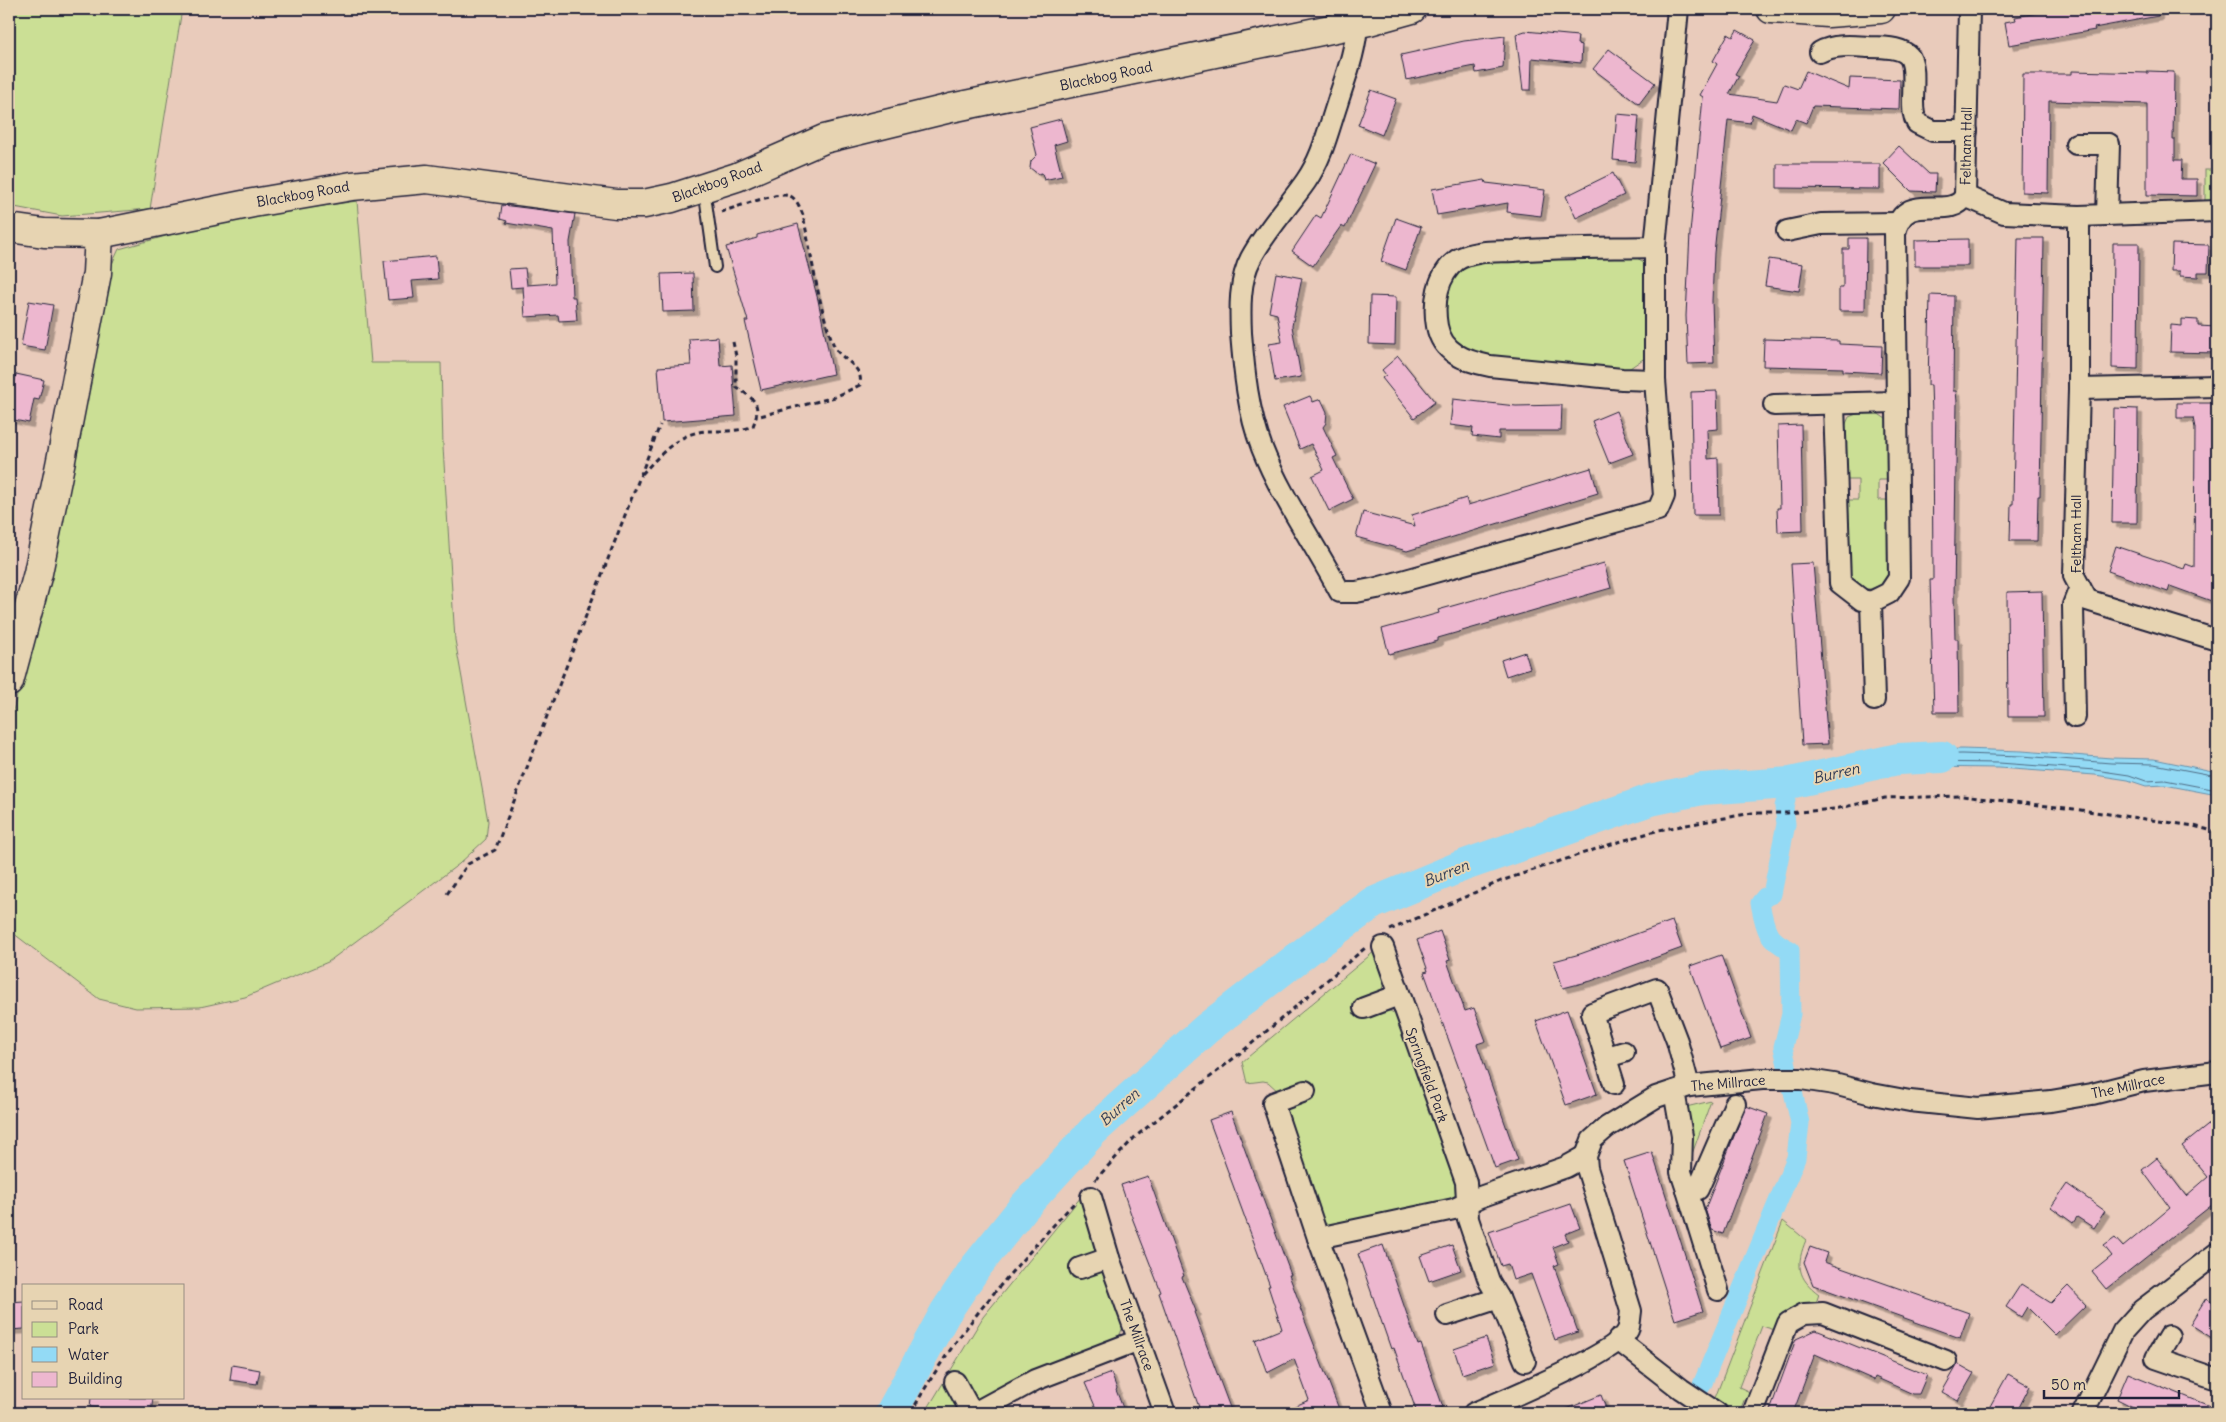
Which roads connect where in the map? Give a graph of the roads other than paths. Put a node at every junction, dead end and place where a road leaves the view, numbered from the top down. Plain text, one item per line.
1 (1412, 9) edge
2 (1678, 9) edge
3 (1771, 9) edge
4 (1881, 9) edge
5 (1969, 9) edge
6 (1357, 24) junction
7 (1820, 52) dead end
8 (1967, 131) junction
9 (2076, 144) dead end
10 (704, 188) junction
11 (1965, 196) junction
12 (2217, 211) edge
13 (2107, 215) junction
14 (2079, 216) junction
15 (1897, 223) junction
16 (9, 228) edge
17 (1788, 231) dead end
18 (99, 234) junction
19 (1655, 247) junction
20 (715, 268) dead end
21 (1655, 380) junction
22 (2217, 386) edge
23 (2079, 389) junction
24 (1896, 402) junction
25 (1774, 405) dead end
26 (1834, 405) junction
27 (2080, 587) junction
28 (1871, 602) junction
29 (2217, 640) edge
30 (9, 682) edge
31 (1874, 700) dead end
32 (2075, 717) dead end
33 (1379, 942) road end
34 (1398, 995) junction
35 (1364, 1008) dead end
36 (2217, 1072) edge
37 (1614, 1084) dead end
38 (1681, 1089) junction
39 (1305, 1091) dead end
40 (1735, 1104) dead end
41 (1586, 1156) junction
42 (1687, 1190) junction
43 (1086, 1194) road end
44 (1468, 1203) junction
45 (1318, 1238) junction
46 (2217, 1253) edge
47 (1109, 1258) junction
48 (1080, 1268) dead end
49 (1718, 1290) dead end
50 (1500, 1298) junction
51 (1447, 1316) dead end
52 (2169, 1336) dead end
53 (1139, 1340) junction
54 (1618, 1340) junction
55 (1525, 1361) dead end
56 (1946, 1361) dead end
57 (2217, 1379) edge
58 (955, 1382) dead end
59 (1710, 1409) edge
60 (973, 1413) edge
61 (1165, 1413) edge
62 (1382, 1413) edge
63 (1474, 1413) edge
64 (1753, 1413) edge
65 (2083, 1413) edge

1 - 6 street, Blackbog Road
2 - 19 street
3 - 4 street
5 - 8 street, Feltham Hall
6 - 10 street, Blackbog Road
6 - 21 street
7 - 8 street
8 - 11 street, Feltham Hall
9 - 13 street
10 - 18 street, Blackbog Road
10 - 20 lane
11 - 14 street, Feltham Hall
11 - 15 street
12 - 13 street, Feltham Hall
13 - 14 street, Feltham Hall
14 - 23 street, Feltham Hall
15 - 17 street
15 - 24 street
16 - 18 street, Blackbog Road
18 - 30 street
19 - 21 street
19 - 21 street
22 - 23 street
23 - 27 street, Feltham Hall
24 - 26 street
24 - 28 street
25 - 26 street
26 - 28 street
27 - 29 street, Feltham Hall
27 - 32 street
28 - 31 street
33 - 34 street, Springfield Park
34 - 35 street
34 - 44 street, Springfield Park
36 - 38 street, The Millrace
37 - 38 street
38 - 41 street, The Millrace
38 - 42 street
39 - 45 street
40 - 42 street
41 - 44 street
41 - 54 street
42 - 49 street
43 - 47 street, The Millrace
44 - 45 street
44 - 50 street, Springfield Park
45 - 62 street
46 - 65 street
47 - 48 street
47 - 53 street, The Millrace
50 - 51 street
50 - 55 street, Springfield Park
52 - 57 street
53 - 60 street
53 - 61 street, The Millrace
54 - 59 street
54 - 63 street
56 - 64 street
58 - 60 street

